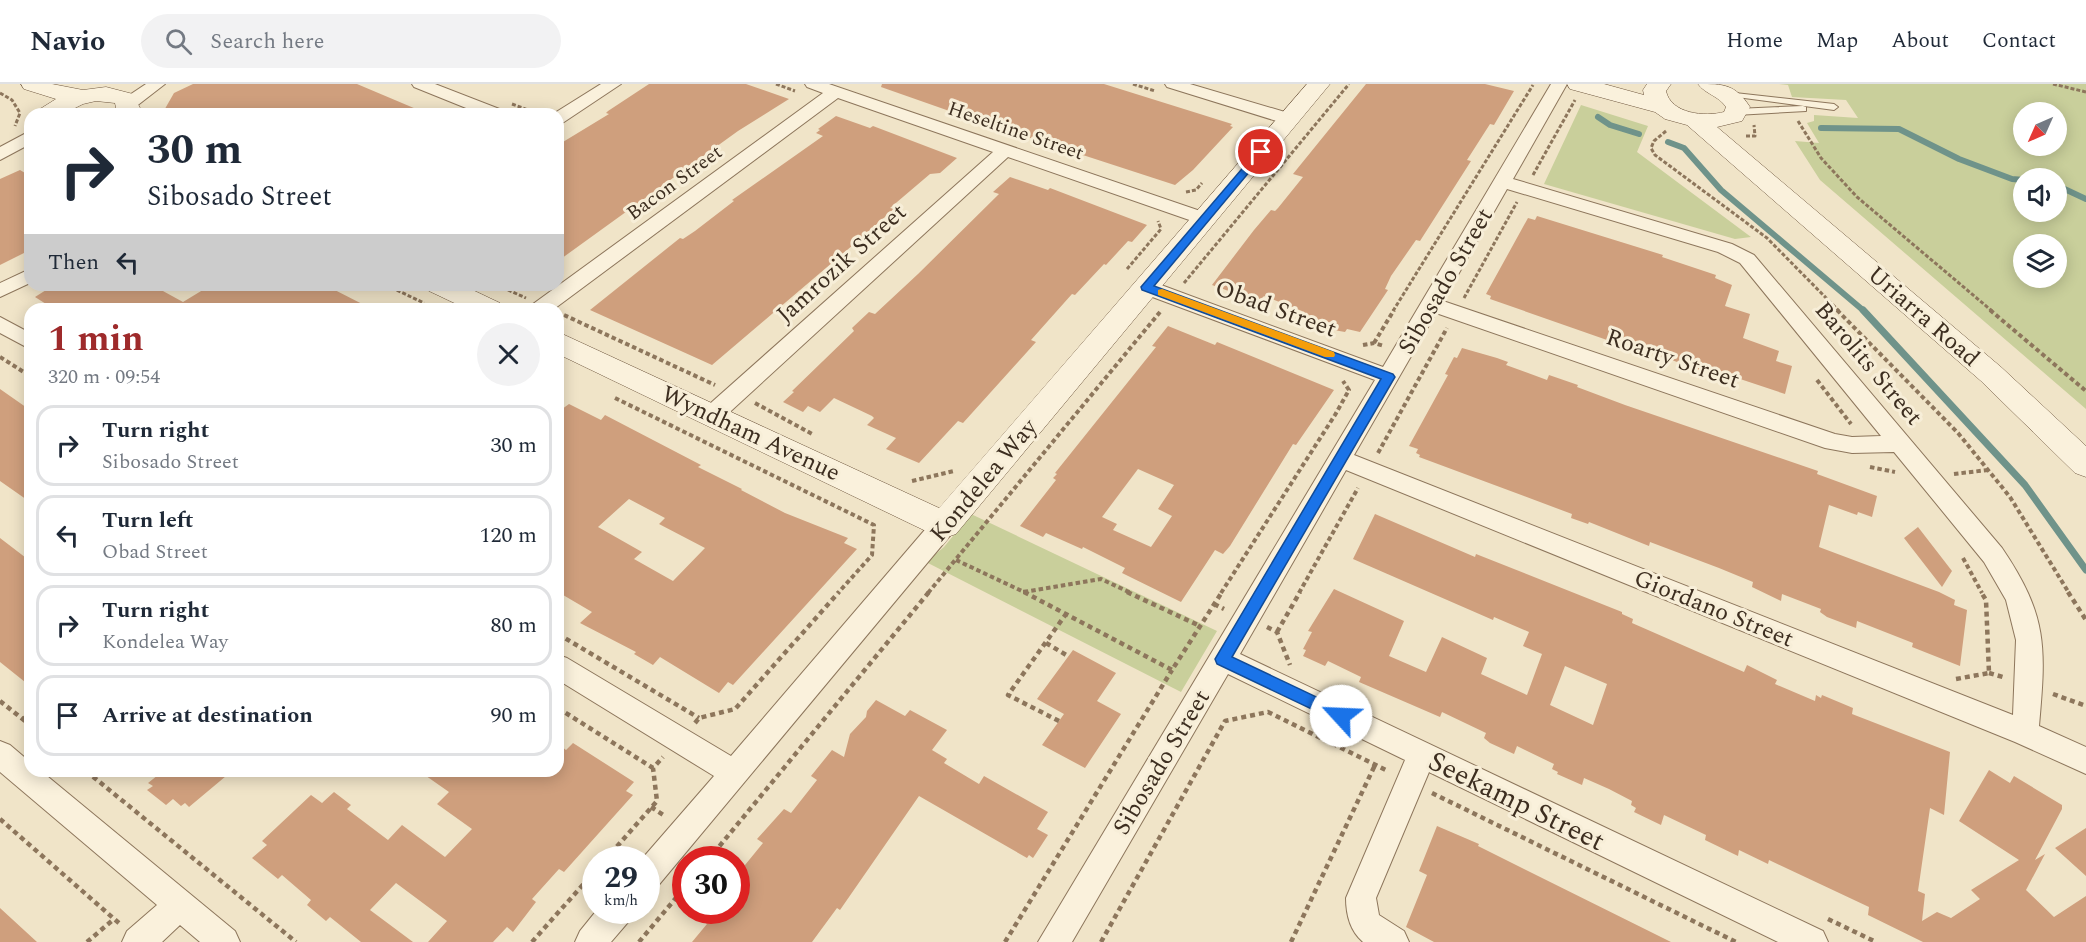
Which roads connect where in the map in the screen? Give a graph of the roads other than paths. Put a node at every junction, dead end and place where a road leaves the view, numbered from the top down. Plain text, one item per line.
1 (157, 84) edge
2 (420, 84) edge
3 (613, 84) edge
4 (813, 84) edge
5 (1173, 84) edge
6 (1319, 84) edge
7 (33, 85) edge
8 (1574, 87) edge
9 (835, 92) junction
10 (94, 95) junction
11 (1663, 102) edge
12 (1726, 102) edge
13 (128, 106) edge
14 (47, 108) edge
15 (56, 108) edge
16 (481, 108) edge
17 (564, 114) edge
18 (1289, 119) junction
19 (1695, 120) junction
20 (24, 140) edge
21 (24, 150) edge
22 (1005, 150) junction
23 (0, 156) edge
24 (1755, 173) junction
25 (1503, 182) junction
26 (1205, 219) junction
27 (24, 278) edge
28 (1136, 279) junction
29 (0, 291) edge
30 (432, 295) edge
31 (465, 303) edge
32 (548, 303) edge
33 (1432, 304) junction
34 (0, 324) edge
35 (24, 338) edge
36 (564, 345) edge
37 (1389, 377) junction
38 (712, 415) junction
39 (1900, 443) junction
40 (1340, 458) junction
41 (2086, 465) edge
42 (944, 525) junction
43 (1222, 659) junction
44 (564, 670) edge
45 (2025, 733) junction
46 (0, 754) edge
47 (1422, 755) junction
48 (2086, 761) edge
49 (734, 773) junction
50 (24, 774) edge
51 (27, 777) edge
52 (660, 860) edge
53 (180, 905) junction
54 (606, 924) edge
55 (138, 941) edge
56 (224, 942) edge
57 (591, 942) edge
58 (1054, 942) edge
59 (1393, 942) edge
60 (1812, 942) edge

1 - 13 street
2 - 16 street
3 - 17 street
4 - 9 street, Heseltine Street
5 - 18 street
6 - 18 street, Kondelea Way
7 - 10 street
7 - 14 street
8 - 11 street
8 - 25 street, Sibosado Street
9 - 22 street, Heseltine Street
9 - 32 street, Bacon Street
10 - 13 street
10 - 15 street
11 - 19 street
12 - 12 lane
12 - 19 street
12 - 24 street, Uriarra Road
18 - 26 street, Kondelea Way
19 - 24 street, Uriarra Road
20 - 23 street
21 - 23 street
22 - 26 street, Heseltine Street
22 - 38 street, Jamrozik Street
24 - 41 street, Uriarra Road
25 - 33 street, Sibosado Street
25 - 39 street, Barolits Street
26 - 28 street, Kondelea Way
27 - 29 street
28 - 37 street, Obad Street
28 - 42 street, Kondelea Way
30 - 31 street
33 - 37 street, Sibosado Street
33 - 39 street, Roarty Street
34 - 35 street
36 - 38 street, Wyndham Avenue
37 - 40 street, Sibosado Street
38 - 42 street, Wyndham Avenue
39 - 45 street, Barolits Street
40 - 43 street, Sibosado Street
40 - 45 street, Giordano Street
42 - 49 street, Kondelea Way
43 - 47 street, Seekamp Street
43 - 58 street, Sibosado Street
44 - 49 street
45 - 48 street, Giordano Street
46 - 50 street
47 - 59 street
47 - 60 street, Seekamp Street
49 - 52 street, Kondelea Way
51 - 53 street
53 - 55 street
53 - 56 street
54 - 57 street

